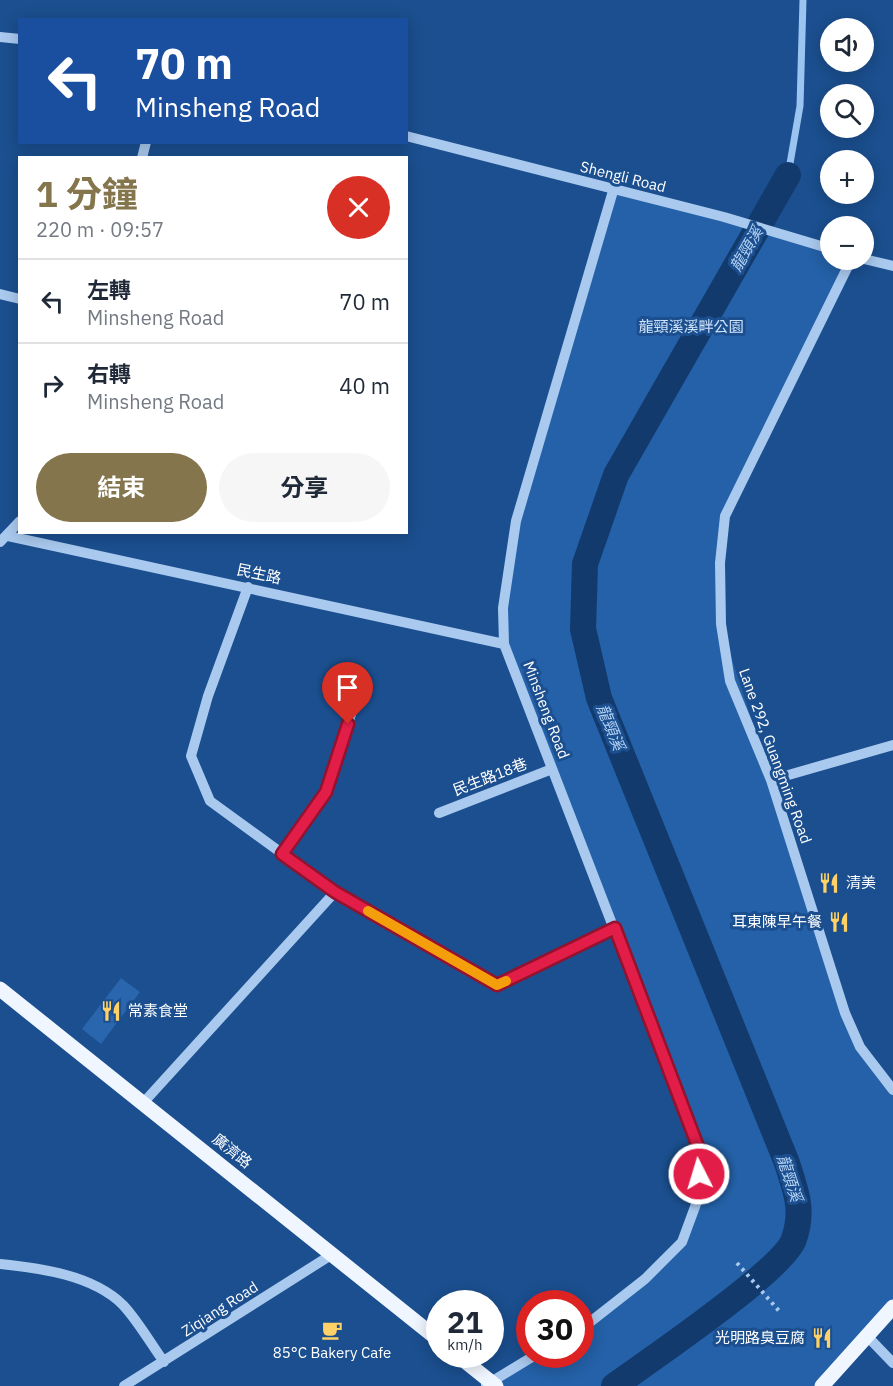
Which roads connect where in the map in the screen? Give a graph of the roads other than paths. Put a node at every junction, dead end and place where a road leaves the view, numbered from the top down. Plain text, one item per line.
1 (0, 37) edge
2 (18, 39) edge
3 (408, 137) edge
4 (613, 191) junction
5 (820, 246) edge
6 (874, 261) edge
7 (893, 266) edge
8 (846, 270) edge
9 (0, 294) edge
10 (18, 298) edge
11 (18, 523) edge
12 (4, 539) edge
13 (248, 587) junction
14 (504, 644) junction
15 (355, 702) dead end
16 (893, 745) edge
17 (552, 769) junction
18 (771, 780) junction
19 (438, 813) dead end
20 (282, 854) junction
21 (335, 892) junction
22 (615, 928) junction
23 (0, 989) edge
24 (893, 1090) edge
25 (144, 1102) junction
26 (332, 1255) junction
27 (0, 1264) edge
28 (893, 1307) edge
29 (594, 1319) edge
30 (426, 1330) edge
31 (868, 1337) junction
32 (164, 1362) junction
33 (893, 1364) edge
34 (516, 1367) edge
35 (472, 1368) edge
36 (490, 1384) edge
37 (124, 1386) edge
38 (822, 1386) edge

1 - 2 street
3 - 4 street, Shengli Road
4 - 5 street, Shengli Road
4 - 14 street, Minsheng Road
6 - 7 street
8 - 18 street, Lane 292, Guangming Road
9 - 10 street
11 - 12 street
12 - 13 street, 民生路
13 - 14 street, 民生路
13 - 20 street
14 - 17 street, Minsheng Road
15 - 20 street
16 - 18 street
17 - 19 street, 民生路18巷
17 - 22 street, Minsheng Road
18 - 24 street, Lane 292, Guangming Road
20 - 21 street
21 - 22 street
21 - 25 street
22 - 29 street, Minsheng Road
23 - 25 main road, 廣濟路
25 - 26 main road, 廣濟路
26 - 30 main road, 廣濟路
26 - 32 street, Ziqiang Road
27 - 32 street
28 - 31 main road
31 - 33 street
31 - 38 main road
32 - 37 street, Ziqiang Road
34 - 36 street
35 - 36 main road

